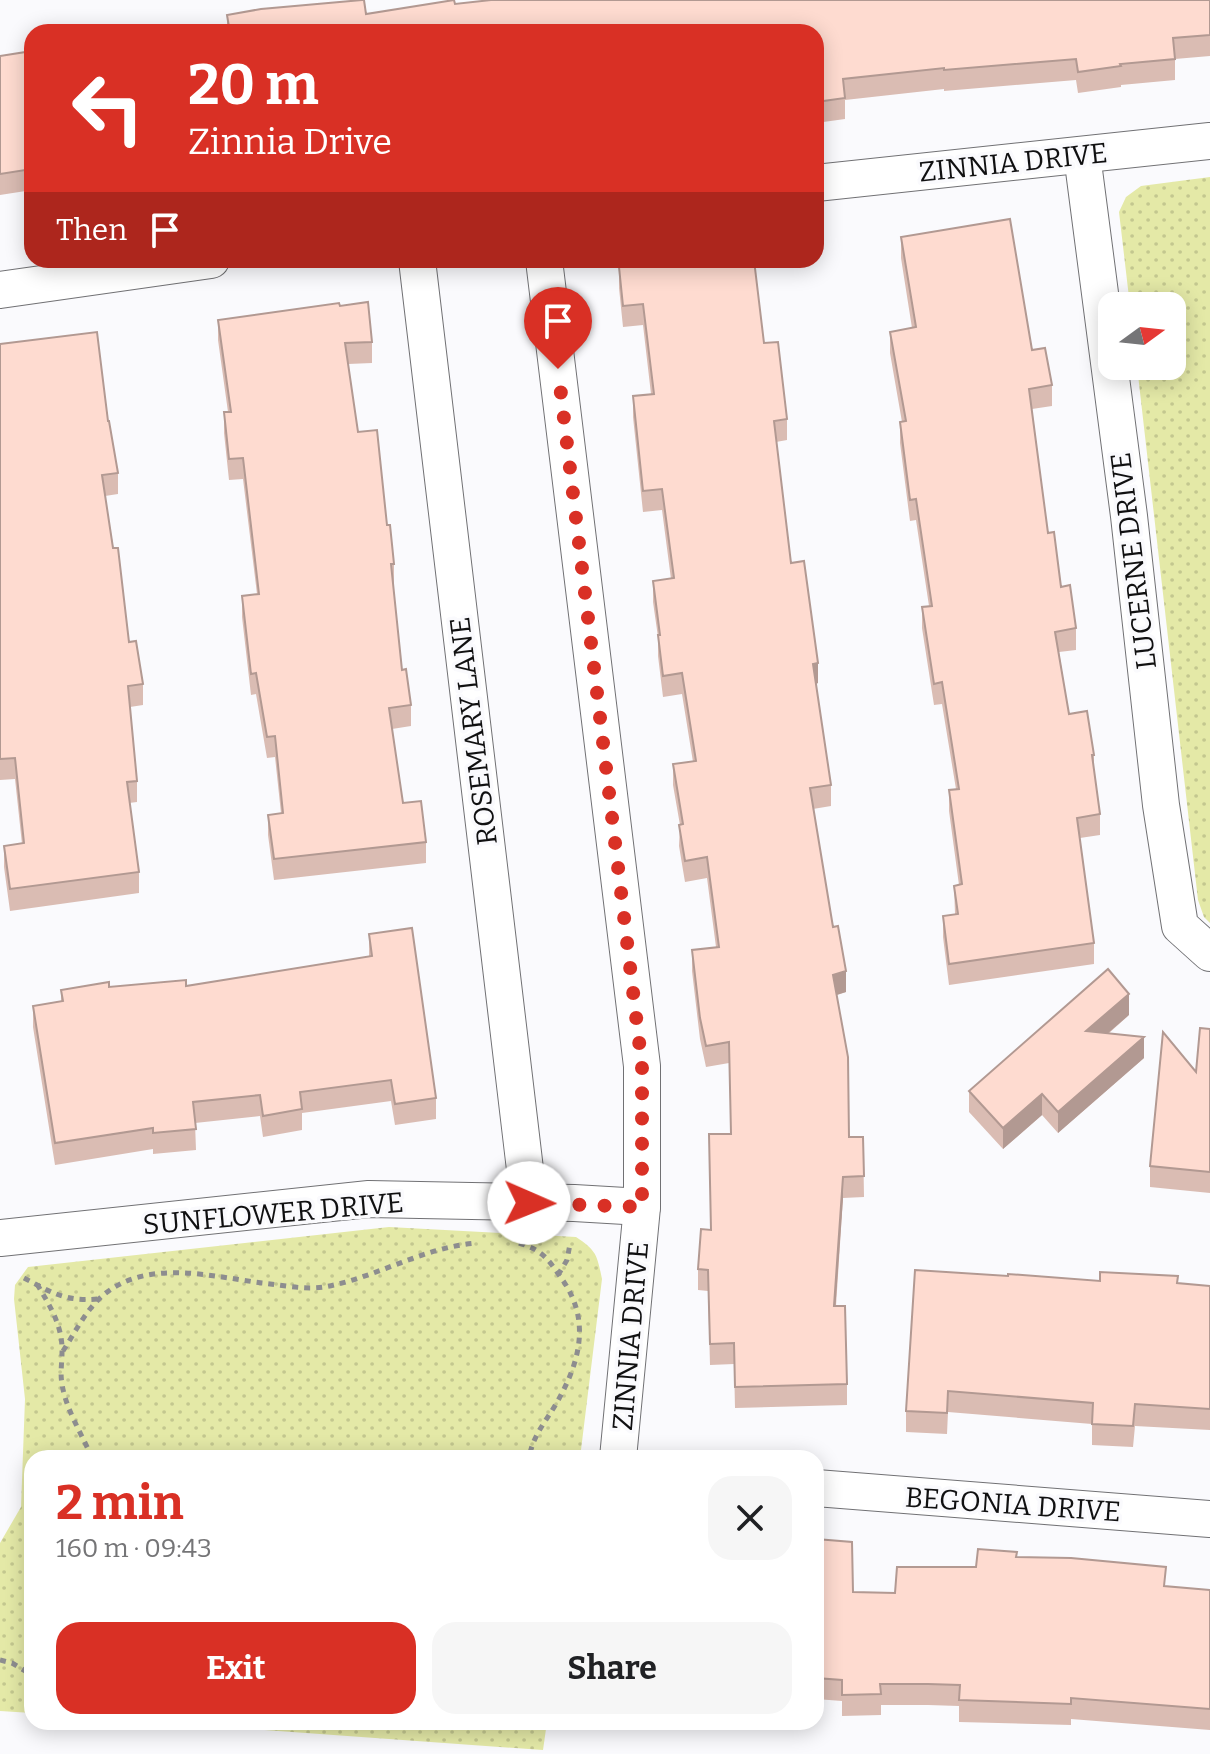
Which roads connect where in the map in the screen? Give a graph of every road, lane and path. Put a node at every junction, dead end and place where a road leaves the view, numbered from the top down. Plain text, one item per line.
1 (1210, 141) edge
2 (1082, 155) junction
3 (824, 182) edge
4 (155, 268) edge
5 (418, 268) edge
6 (545, 268) edge
7 (0, 290) edge
8 (1210, 953) edge
9 (529, 1203) junction
10 (642, 1207) junction
11 (0, 1238) edge
12 (479, 1243) dead end
13 (505, 1243) dead end
14 (570, 1244) dead end
15 (558, 1275) junction
16 (24, 1278) dead end
17 (37, 1284) junction
18 (99, 1299) junction
19 (63, 1351) junction
20 (88, 1450) edge
21 (532, 1450) edge
22 (619, 1450) edge
23 (824, 1489) edge
24 (1210, 1519) edge
25 (0, 1660) edge
26 (24, 1670) edge

1 - 2 street, ZINNIA DRIVE
2 - 3 street, ZINNIA DRIVE
2 - 8 street, LUCERNE DRIVE
4 - 7 street
5 - 9 street, ROSEMARY LANE
6 - 10 street, ZINNIA DRIVE
9 - 10 street, SUNFLOWER DRIVE
9 - 11 street, SUNFLOWER DRIVE
10 - 22 street, ZINNIA DRIVE
12 - 18 path
13 - 15 path
14 - 15 path
15 - 21 path
16 - 17 path
17 - 18 path
17 - 19 path
18 - 19 path
19 - 20 path
23 - 24 street, BEGONIA DRIVE
25 - 26 path

